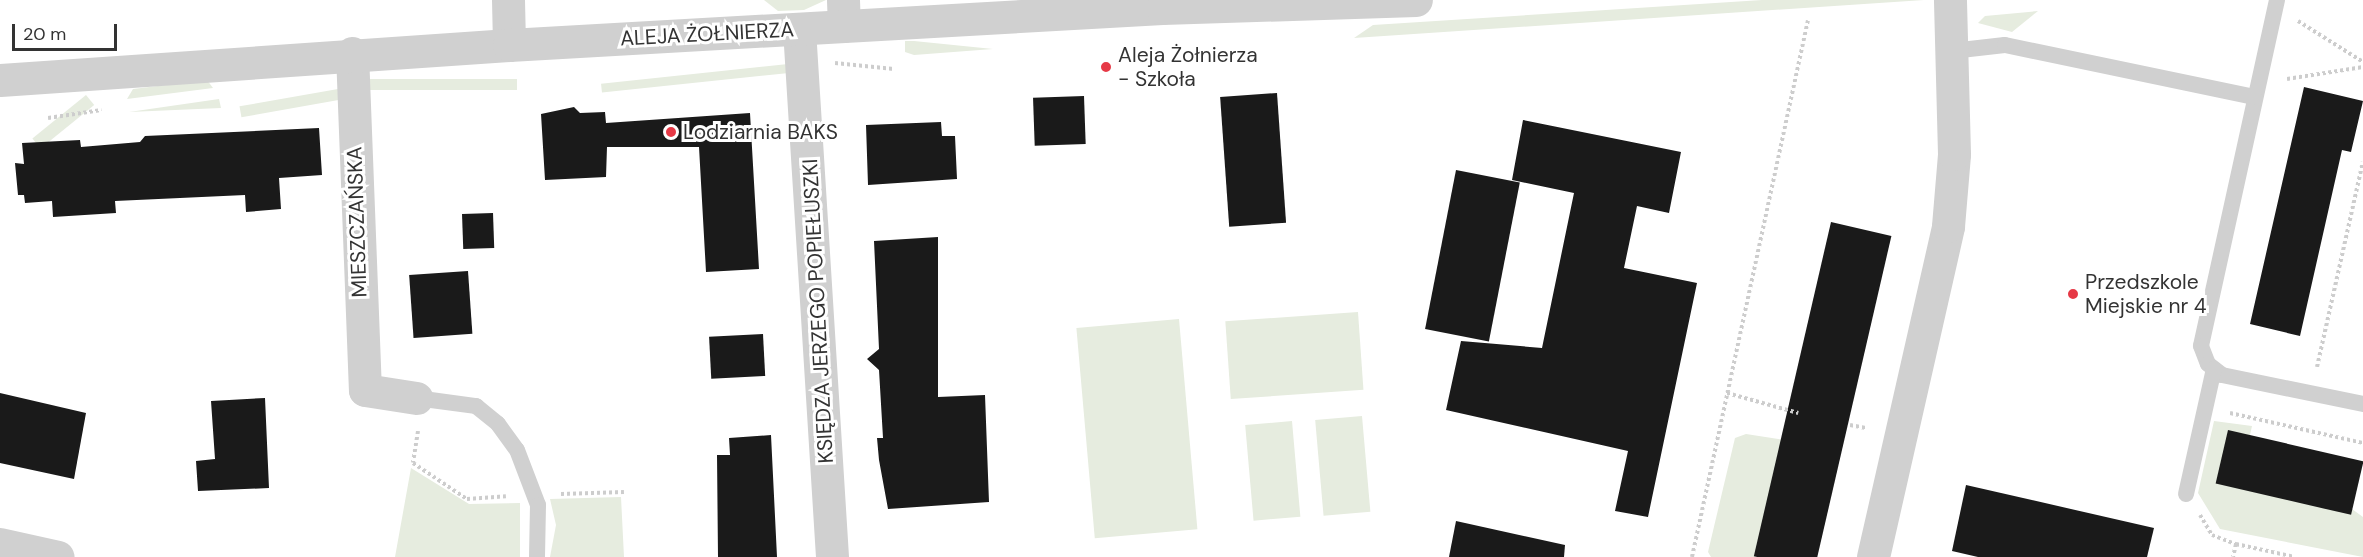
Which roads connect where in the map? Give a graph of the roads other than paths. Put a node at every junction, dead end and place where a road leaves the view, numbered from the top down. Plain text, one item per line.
1 (508, 0) edge
2 (1416, 0) edge
3 (1950, 0) edge
4 (2277, 0) edge
5 (1162, 4) edge
6 (843, 13) edge
7 (800, 29) junction
8 (509, 45) junction
9 (1952, 51) junction
10 (352, 53) junction
11 (0, 80) edge
12 (2254, 98) junction
13 (2214, 369) junction
14 (420, 398) joint
15 (2363, 404) edge
16 (2186, 494) road end
17 (0, 544) edge
18 (58, 557) edge
19 (537, 557) edge
20 (832, 557) edge
21 (1874, 557) edge

1 - 8 street
2 - 5 street, ALEJA ŻOŁNIERZA
3 - 9 street
4 - 12 lane
5 - 6 street, ALEJA ŻOŁNIERZA
6 - 7 street, ALEJA ŻOŁNIERZA
7 - 8 street, ALEJA ŻOŁNIERZA
7 - 20 street, KSIĘDZA JERZEGO POPIEŁUSZKI
8 - 10 street, ALEJA ŻOŁNIERZA
9 - 12 lane
9 - 21 street
10 - 11 street, ALEJA ŻOŁNIERZA
10 - 14 street, MIESZCZAŃSKA
12 - 13 lane
13 - 15 lane
13 - 16 lane
14 - 19 lane
17 - 18 street

